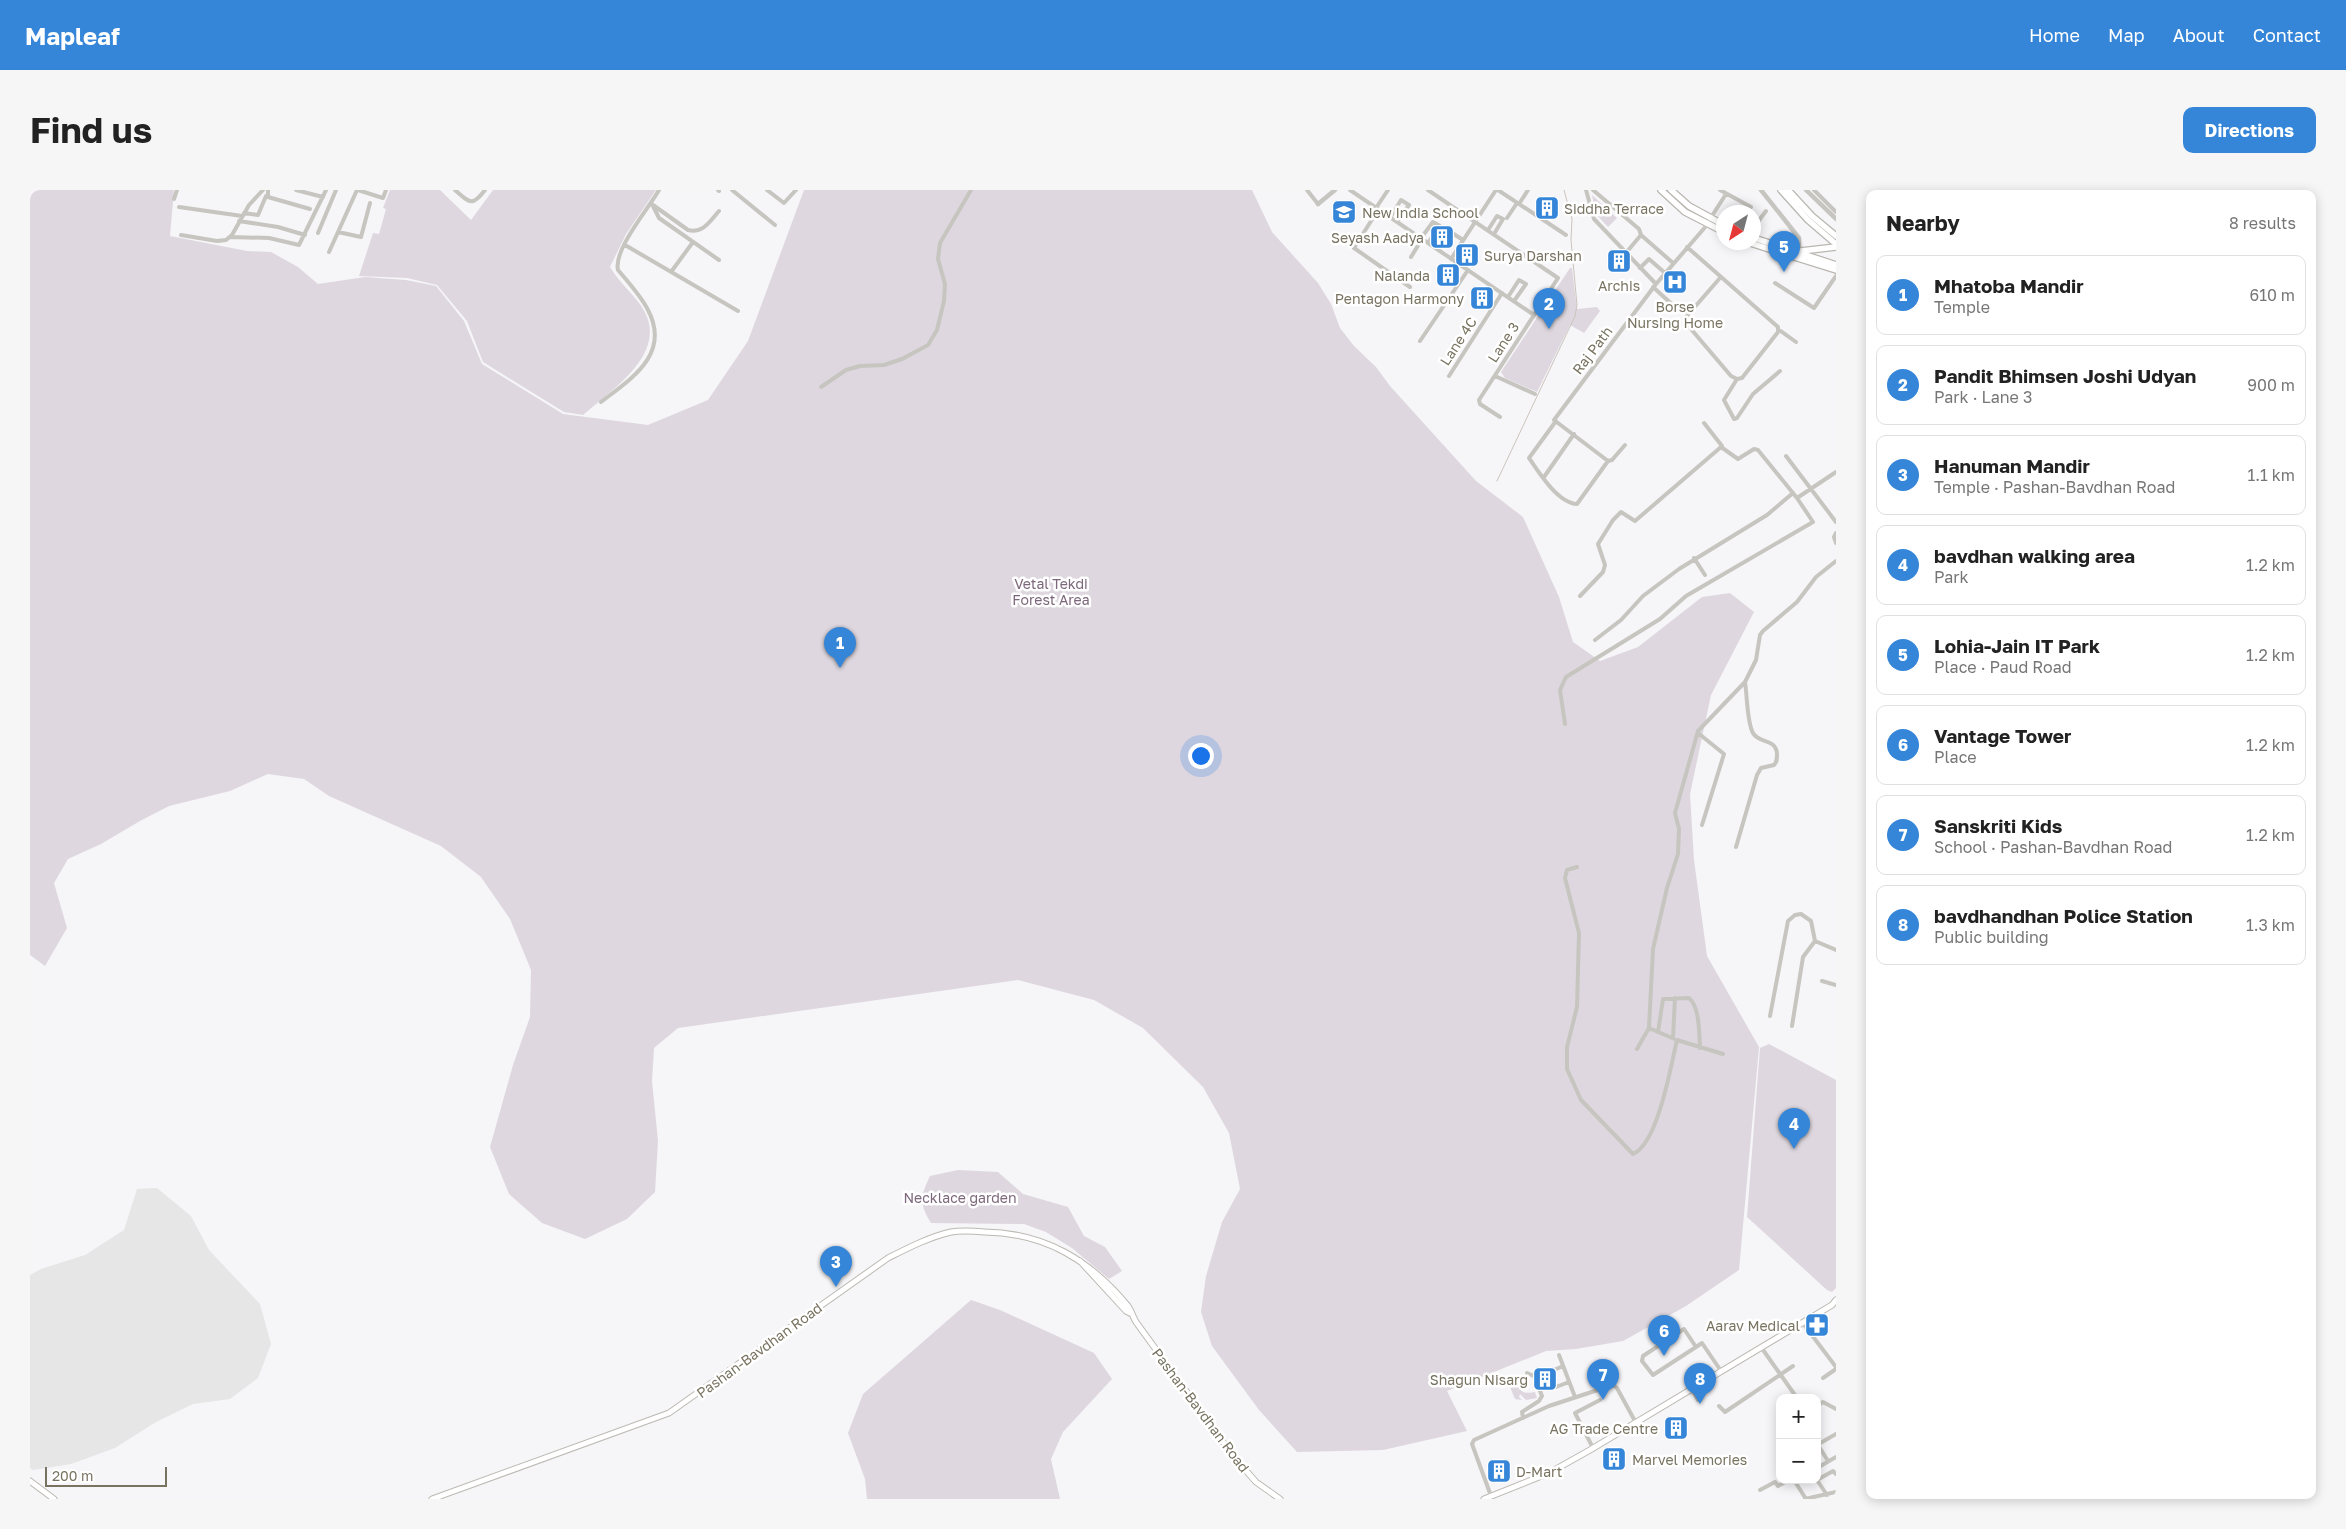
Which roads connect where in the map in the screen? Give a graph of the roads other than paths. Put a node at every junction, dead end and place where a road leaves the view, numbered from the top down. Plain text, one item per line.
1 (177, 190) edge
2 (263, 190) edge
3 (268, 190) edge
4 (296, 190) edge
5 (326, 190) edge
6 (336, 190) edge
7 (357, 190) edge
8 (386, 190) edge
9 (455, 190) edge
10 (485, 190) edge
11 (660, 190) edge
12 (732, 190) edge
13 (767, 190) edge
14 (796, 190) edge
15 (970, 190) edge
16 (1307, 190) edge
17 (1335, 190) edge
18 (1350, 190) edge
19 (1388, 190) edge
20 (1428, 190) edge
21 (1497, 190) edge
22 (1528, 190) edge
23 (1586, 190) edge
24 (1593, 190) edge
25 (1661, 190) edge
26 (1671, 190) edge
27 (1761, 190) edge
28 (1781, 190) edge
29 (1788, 190) edge
30 (1806, 190) edge
31 (1814, 190) edge
32 (1723, 191) edge
33 (1679, 193) edge
34 (266, 196) junction
35 (323, 197) junction
36 (174, 199) dead end
37 (370, 203) dead end
38 (652, 204) junction
39 (1318, 204) joint
40 (1518, 204) junction
41 (1749, 205) edge
42 (178, 207) dead end
43 (310, 209) dead end
44 (1377, 209) junction
45 (719, 211) dead end
46 (1766, 211) dead end
47 (1836, 212) edge
48 (243, 214) junction
49 (1390, 218) junction
50 (1507, 218) dead end
51 (1761, 218) edge
52 (1710, 219) junction
53 (1836, 219) edge
54 (240, 221) junction
55 (1397, 222) junction
56 (1475, 222) junction
57 (1716, 222) edge
58 (775, 225) dead end
59 (1706, 225) junction
60 (1443, 227) dead end
61 (1488, 229) junction
62 (1716, 229) edge
63 (338, 232) junction
64 (318, 233) dead end
65 (1495, 233) junction
66 (181, 235) dead end
67 (305, 235) junction
68 (1566, 235) dead end
69 (1641, 235) junction
70 (1836, 236) edge
71 (230, 237) junction
72 (1422, 239) junction
73 (1463, 240) junction
74 (1761, 240) edge
75 (693, 242) junction
76 (1428, 243) junction
77 (1836, 244) edge
78 (625, 245) junction
79 (1687, 247) junction
80 (1761, 247) edge
81 (1836, 248) edge
82 (1799, 251) junction
83 (329, 252) dead end
84 (1625, 254) junction
85 (1411, 257) dead end
86 (1451, 259) junction
87 (719, 260) dead end
88 (1674, 263) junction
89 (1836, 265) edge
90 (1640, 268) junction
91 (1468, 270) junction
92 (671, 272) junction
93 (1665, 273) junction
94 (1836, 273) edge
95 (1720, 278) junction
96 (1775, 283) dead end
97 (1655, 285) junction
98 (1410, 287) dead end
99 (1502, 293) junction
100 (1509, 295) junction
101 (1515, 299) junction
102 (1675, 307) dead end
103 (738, 311) dead end
104 (1534, 314) junction
105 (1778, 329) junction
106 (1420, 341) dead end
107 (1796, 342) dead end
108 (1780, 371) dead end
109 (1449, 376) dead end
110 (1495, 376) junction
111 (1737, 379) junction
112 (821, 387) dead end
113 (1535, 394) dead end
114 (601, 402) dead end
115 (1500, 417) dead end
116 (1555, 420) junction
117 (1704, 423) dead end
118 (1574, 434) junction
119 (1625, 445) dead end
120 (1722, 446) junction
121 (1786, 456) dead end
122 (1608, 461) junction
123 (1836, 472) edge
124 (1544, 476) junction
125 (1810, 490) junction
126 (1793, 493) junction
127 (1797, 498) junction
128 (1836, 522) edge
129 (1836, 533) edge
130 (1836, 543) edge
131 (1694, 558) junction
132 (1836, 561) edge
133 (1705, 575) dead end
134 (1580, 596) dead end
135 (1595, 640) dead end
136 (1745, 682) junction
137 (1565, 724) dead end
138 (1698, 733) junction
139 (1702, 825) dead end
140 (1736, 847) dead end
141 (1577, 867) dead end
142 (1815, 941) junction
143 (1836, 950) edge
144 (1822, 981) dead end
145 (1836, 985) edge
146 (1675, 998) junction
147 (1770, 1016) dead end
148 (1792, 1026) dead end
149 (1648, 1028) junction
150 (1658, 1032) junction
151 (1675, 1039) junction
152 (1700, 1048) junction
153 (1637, 1049) dead end
154 (1722, 1054) dead end
155 (1835, 1302) edge
156 (1802, 1322) junction
157 (1696, 1347) junction
158 (1761, 1347) junction
159 (1559, 1355) dead end
160 (1563, 1366) junction
161 (1793, 1366) dead end
162 (1836, 1368) edge
163 (1721, 1371) junction
164 (1527, 1373) dead end
165 (1781, 1374) junction
166 (1823, 1378) dead end
167 (1569, 1382) junction
168 (1692, 1389) junction
169 (1794, 1394) edge
170 (1575, 1397) junction
171 (1600, 1400) dead end
172 (1698, 1400) dead end
173 (1821, 1403) edge
174 (1719, 1406) dead end
175 (1836, 1409) edge
176 (1523, 1418) junction
177 (1636, 1423) junction
178 (1835, 1436) edge
179 (1821, 1443) edge
180 (1593, 1448) junction
181 (1821, 1450) edge
182 (1836, 1457) edge
183 (1828, 1462) junction
184 (1821, 1466) edge
185 (1836, 1474) edge
186 (1821, 1478) edge
187 (30, 1480) edge
188 (1776, 1482) edge
189 (1796, 1484) edge
190 (1820, 1484) edge
191 (1760, 1490) dead end
192 (1836, 1492) edge
193 (1827, 1495) junction
194 (1491, 1496) junction
195 (54, 1499) edge
196 (432, 1499) edge
197 (1280, 1499) edge
198 (1484, 1499) edge
199 (1805, 1499) edge

1 - 36 street
2 - 48 street
3 - 34 street
4 - 35 street
5 - 35 street
6 - 64 street
7 - 8 street
7 - 63 street
9 - 10 street
11 - 38 street
12 - 58 street
13 - 14 street
15 - 112 street
16 - 39 street
17 - 39 street
18 - 44 street
19 - 44 street
20 - 56 street, Lane 3
21 - 40 street
21 - 56 street
22 - 40 street
23 - 84 street
24 - 69 street
25 - 59 main road
26 - 33 main road
27 - 82 street
28 - 77 main road
29 - 70 main road
30 - 53 street
31 - 47 street
32 - 41 street
32 - 52 street
33 - 52 main road
34 - 43 street
34 - 48 street
35 - 67 street
37 - 63 street
38 - 45 street
38 - 75 street
38 - 78 street
40 - 50 street
40 - 68 street
42 - 48 street
44 - 49 street
44 - 98 street
46 - 51 street
48 - 54 street
49 - 55 street
49 - 55 street
52 - 57 main road
52 - 59 main road
54 - 67 street
54 - 71 street
55 - 72 street
56 - 61 street, Lane 3
56 - 73 street
59 - 62 main road
59 - 79 street, Raj Path
60 - 73 street
61 - 65 street, Lane 3
61 - 65 street
63 - 83 street
65 - 104 street, Lane 3
66 - 71 street
67 - 71 street
69 - 84 street
69 - 88 street
72 - 76 street
72 - 76 street
72 - 85 street
73 - 86 street
74 - 82 main road
75 - 87 street
75 - 92 street
76 - 86 street
78 - 92 street
78 - 114 street
79 - 88 street, Raj Path
79 - 95 street
80 - 94 main road
81 - 82 main road
82 - 89 main road
84 - 90 street
86 - 91 street
88 - 93 street, Raj Path
90 - 93 street
90 - 97 street
91 - 99 street
91 - 106 street
92 - 103 street
93 - 97 street, Raj Path
94 - 96 street
95 - 105 street
95 - 111 street
97 - 102 street
97 - 116 street, Raj Path
99 - 100 street
99 - 109 street, Lane 4C
100 - 101 street
100 - 101 street
101 - 104 street
104 - 110 street, Lane 3
105 - 107 street
105 - 111 street
108 - 111 street
110 - 113 street
110 - 115 street, Lane 3
116 - 118 street
116 - 124 street, Raj Path
117 - 120 street
118 - 122 street
118 - 124 street
119 - 122 street
120 - 126 street
120 - 134 street
121 - 125 street
122 - 124 street
123 - 125 street
125 - 127 street
125 - 128 street
126 - 127 street
126 - 131 street
127 - 137 street
129 - 130 street
131 - 133 street
131 - 135 street
132 - 136 street
136 - 138 street
136 - 140 street
138 - 139 street
138 - 149 street
141 - 151 street
142 - 143 street
142 - 147 street
142 - 148 street
144 - 145 street
146 - 150 street
146 - 151 street
146 - 152 street
149 - 150 street
149 - 153 street
150 - 151 street
151 - 152 street
152 - 154 street
155 - 156 main road
156 - 158 main road
156 - 162 street
157 - 157 street
157 - 163 street
158 - 163 main road
158 - 165 street
159 - 160 street
160 - 167 street
160 - 167 street
161 - 165 street
162 - 166 street
163 - 168 main road
164 - 176 street
165 - 169 street
165 - 174 street
167 - 170 street
168 - 172 street
168 - 177 main road
170 - 176 street
170 - 177 street
171 - 180 street
173 - 175 street
176 - 194 street
177 - 180 main road
178 - 179 street
180 - 194 main road
181 - 183 street
182 - 183 street
183 - 184 street
185 - 186 street
187 - 195 main road
188 - 191 street
189 - 199 street
190 - 193 street
192 - 193 street
193 - 199 street
194 - 198 main road
196 - 197 main road, Pashan-Bavdhan Road

